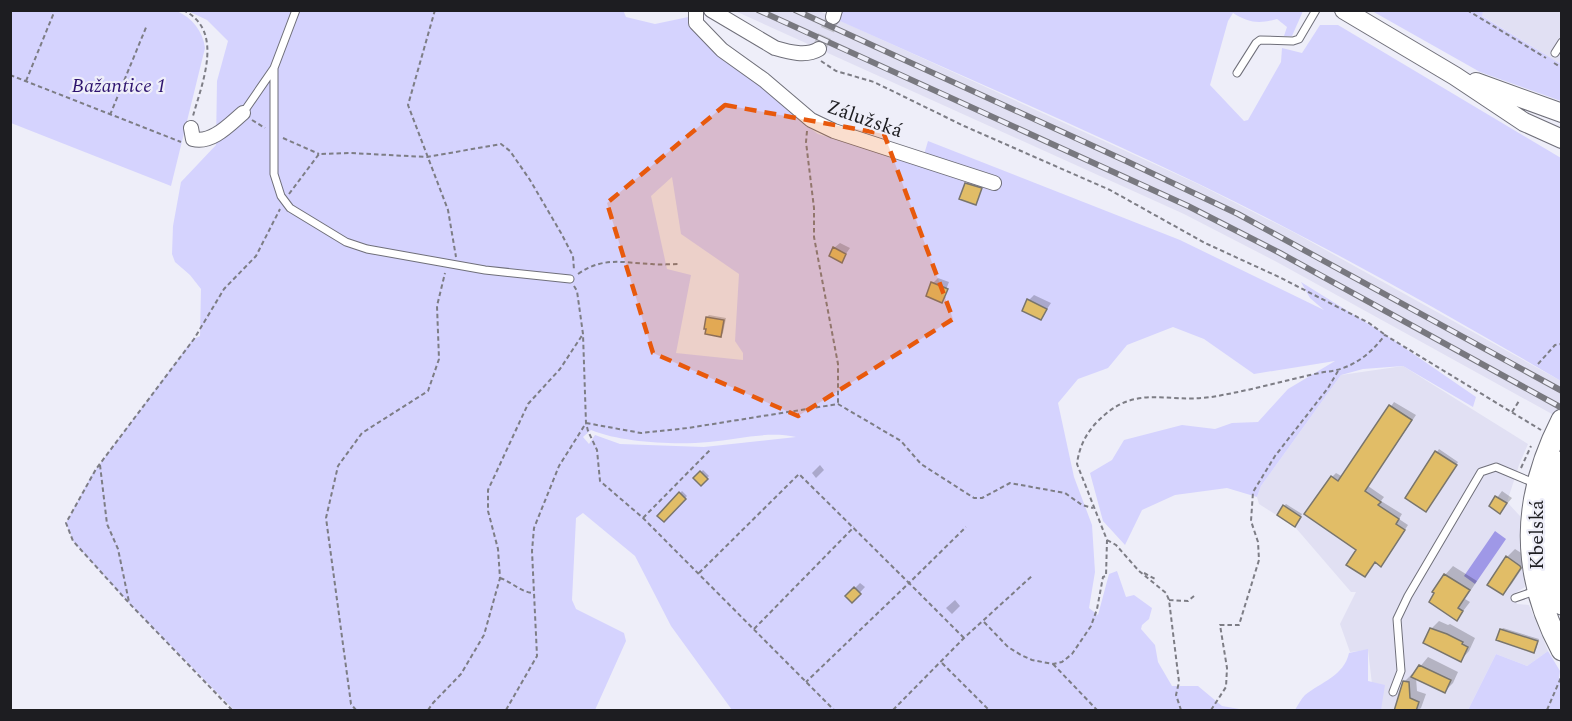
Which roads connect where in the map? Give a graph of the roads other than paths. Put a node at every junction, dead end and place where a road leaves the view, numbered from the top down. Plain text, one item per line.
1 (296, 10) edge
2 (696, 10) edge
3 (711, 10) edge
4 (1316, 10) edge
5 (1344, 10) edge
6 (1562, 42) edge
7 (816, 51) road end
8 (1555, 53) dead end
9 (274, 68) junction
10 (1237, 73) dead end
11 (1455, 76) junction
12 (243, 113) joint
13 (1562, 113) edge
14 (191, 128) road end
15 (1562, 139) edge
16 (994, 183) dead end
17 (572, 278) road end
18 (1558, 429) edge
19 (1562, 462) edge
20 (1536, 484) junction
21 (1538, 590) junction
22 (1515, 598) dead end
23 (1562, 604) edge
24 (1562, 650) edge
25 (1393, 692) dead end

1 - 9 lane
2 - 16 street, Zálužská
3 - 7 street
4 - 10 lane
5 - 11 main road
6 - 8 lane
9 - 12 lane
9 - 17 lane
11 - 13 main road
11 - 15 main road
12 - 14 street
18 - 20 main road, Kbelská
19 - 23 main road, Kbelská
20 - 21 main road, Kbelská
20 - 25 lane
21 - 22 lane
21 - 24 main road, Kbelská

